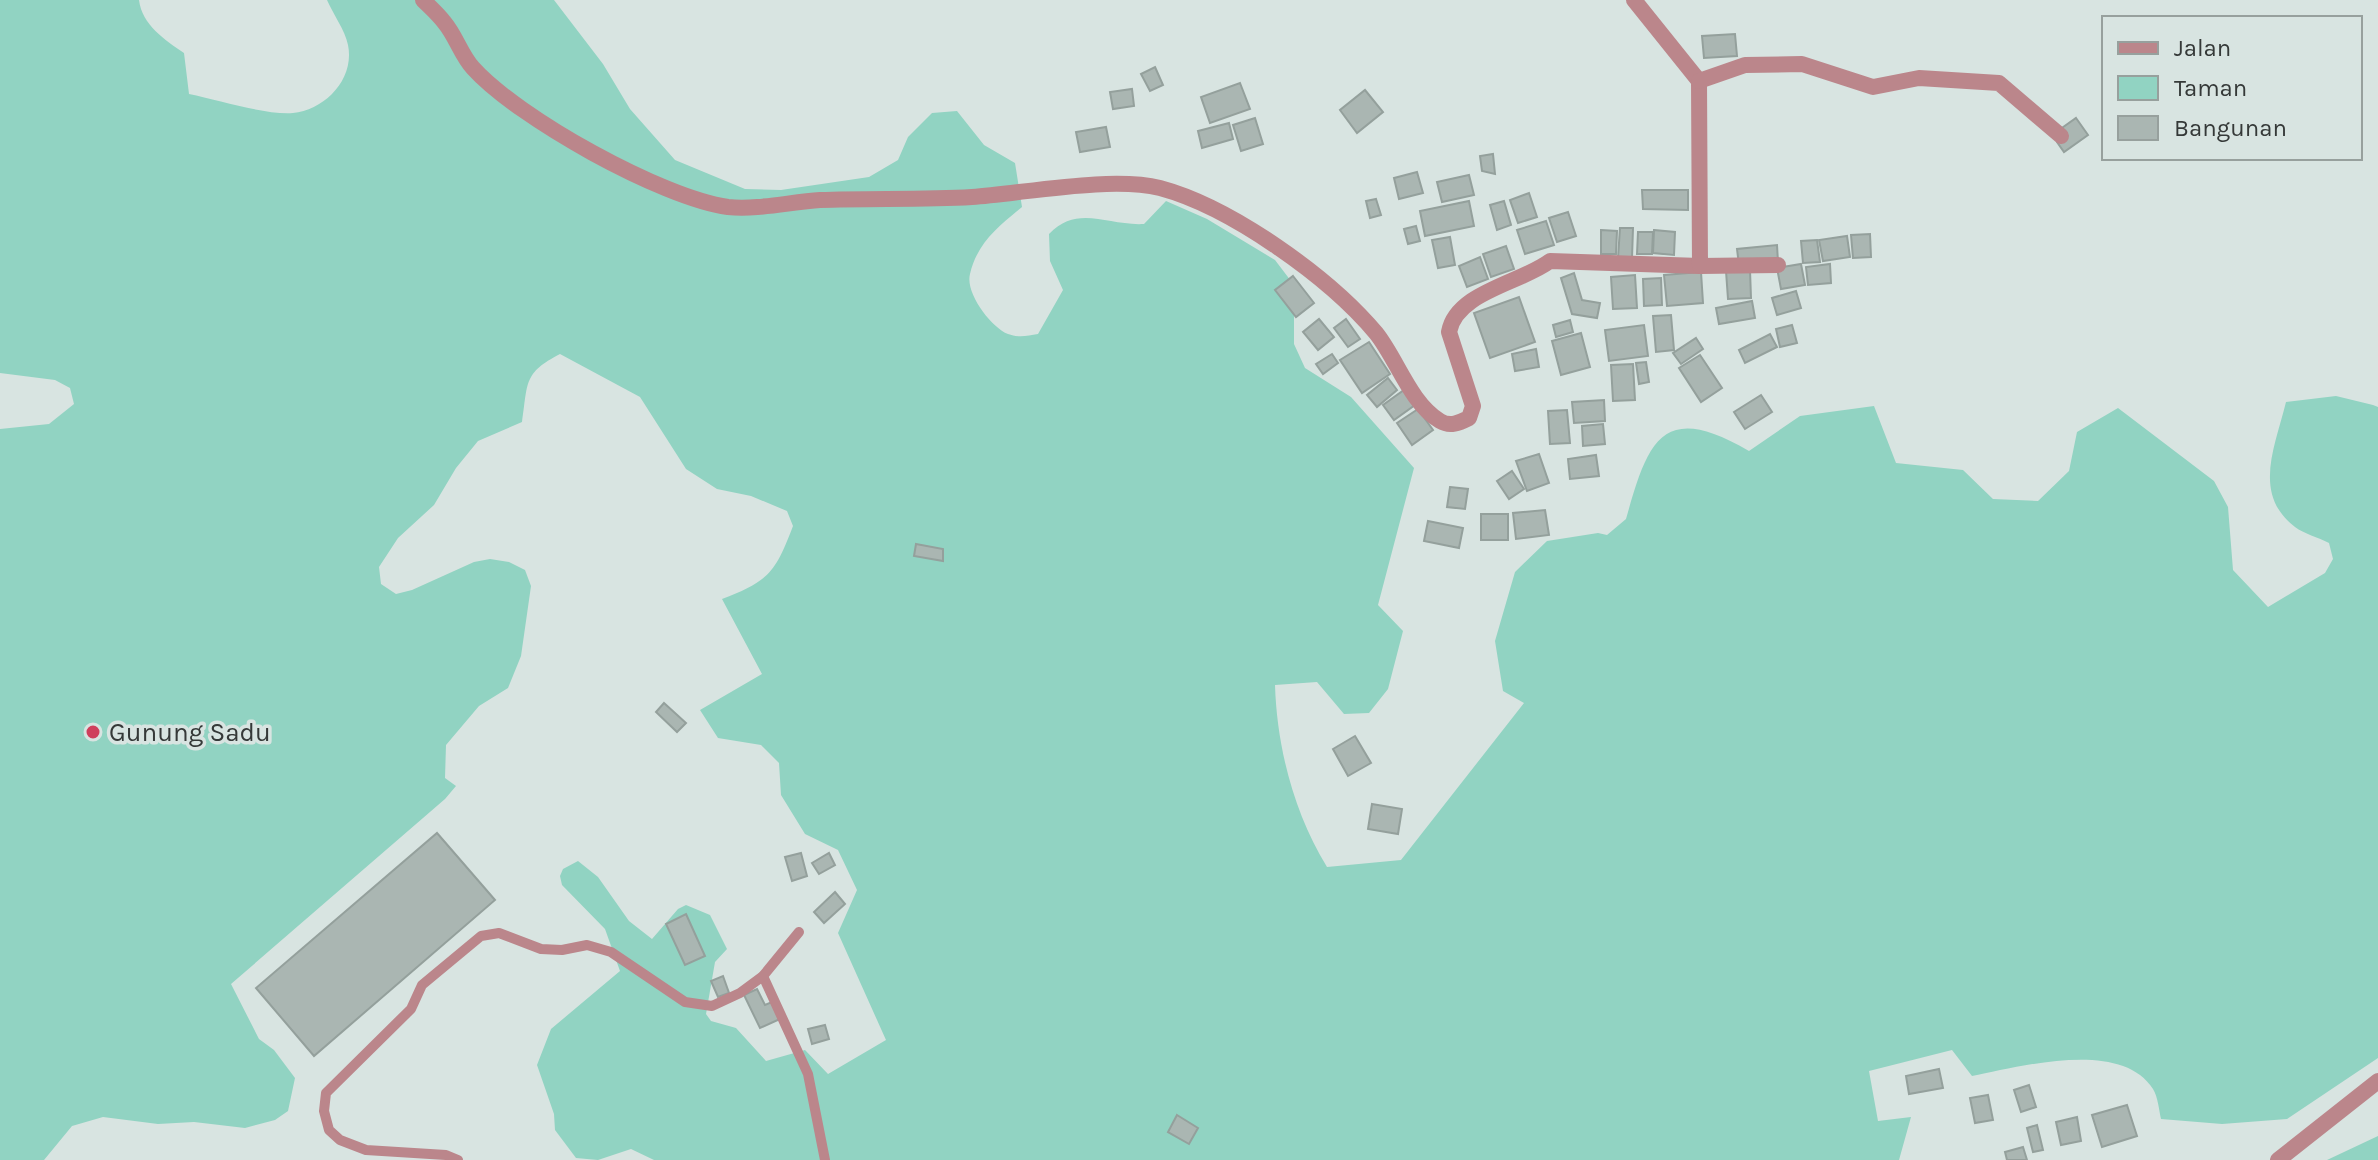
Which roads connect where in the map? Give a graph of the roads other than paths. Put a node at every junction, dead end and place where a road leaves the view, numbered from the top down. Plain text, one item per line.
1 (423, 0) edge
2 (1634, 0) edge
3 (1699, 81) junction
4 (2061, 136) dead end
5 (1778, 265) dead end
6 (1700, 266) junction
7 (799, 932) dead end
8 (763, 976) junction
9 (2378, 1081) edge
10 (458, 1160) edge
11 (825, 1160) edge
12 (2278, 1160) edge

1 - 6 street
2 - 3 street
3 - 4 street
3 - 6 street
5 - 6 street
7 - 8 lane
8 - 10 lane
8 - 11 lane
9 - 12 street

